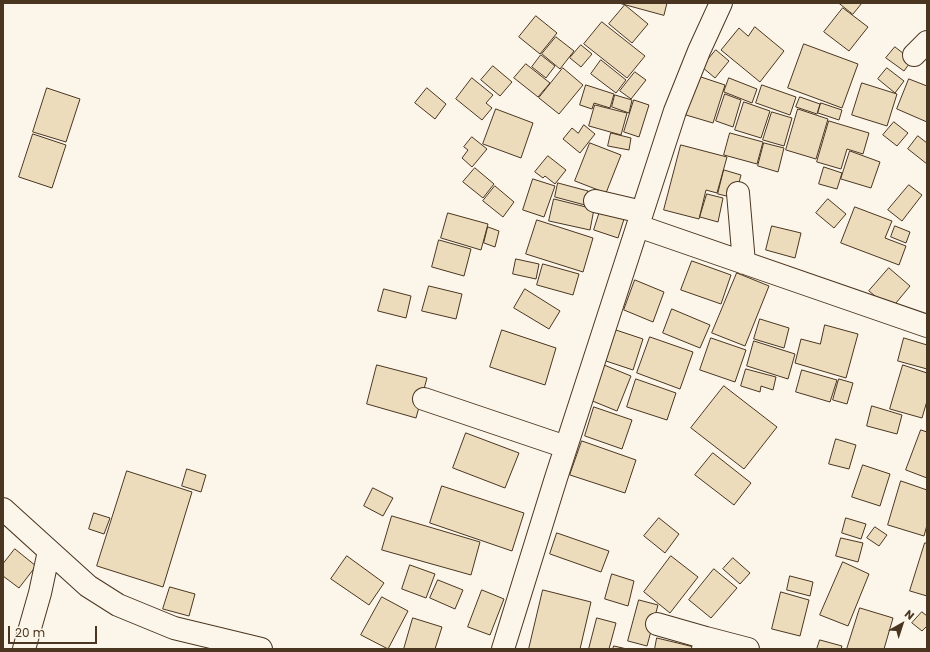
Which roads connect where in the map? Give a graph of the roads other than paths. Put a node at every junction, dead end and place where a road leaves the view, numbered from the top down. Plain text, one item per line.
1 (722, 3) edge
2 (738, 192) dead end
3 (595, 201) dead end
4 (640, 219) junction
5 (744, 263) junction
6 (927, 326) edge
7 (424, 399) dead end
8 (566, 447) junction
9 (3, 509) edge
10 (49, 551) junction
11 (657, 624) dead end
12 (705, 643) edge
13 (24, 649) edge
14 (261, 649) edge
15 (503, 649) edge
16 (748, 649) edge

1 - 4 street
2 - 5 street
3 - 4 street
4 - 5 street
4 - 8 street
5 - 6 street
7 - 8 street
8 - 15 street
9 - 10 street
10 - 13 street
10 - 14 street
11 - 12 street
12 - 16 street

